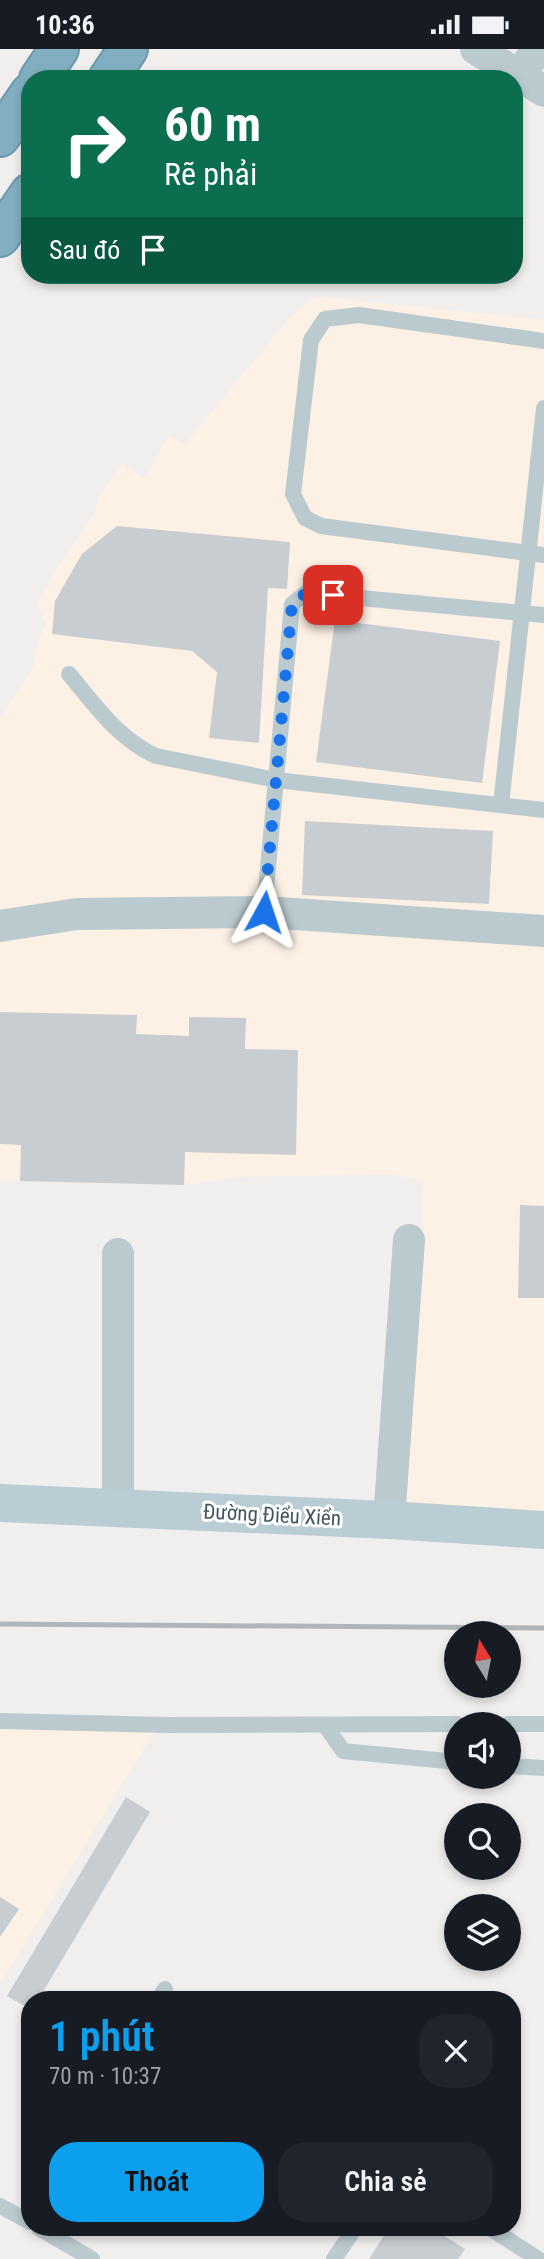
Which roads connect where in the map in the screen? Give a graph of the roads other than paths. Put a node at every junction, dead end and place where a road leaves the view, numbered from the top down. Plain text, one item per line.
1 (59, 49) edge
2 (128, 49) edge
3 (476, 49) edge
4 (537, 49) edge
5 (45, 70) edge
6 (114, 70) edge
7 (510, 70) edge
8 (532, 84) edge
9 (21, 106) edge
10 (0, 137) edge
11 (21, 206) edge
12 (0, 237) edge
13 (544, 341) edge
14 (544, 408) edge
15 (536, 554) edge
16 (522, 612) junction
17 (544, 615) edge
18 (69, 674) dead end
19 (275, 780) junction
20 (501, 805) junction
21 (544, 810) edge
22 (264, 912) junction
23 (0, 926) edge
24 (544, 931) edge
25 (409, 1240) dead end
26 (118, 1254) dead end
27 (0, 1503) edge
28 (118, 1508) junction
29 (389, 1520) junction
30 (544, 1530) edge
31 (0, 1721) edge
32 (324, 1724) junction
33 (444, 1724) edge
34 (521, 1724) edge
35 (544, 1724) edge
36 (444, 1761) edge
37 (521, 1767) edge
38 (544, 1769) edge
39 (0, 2206) edge
40 (21, 2217) edge
41 (54, 2236) edge
42 (350, 2236) edge
43 (502, 2236) edge
44 (92, 2259) edge
45 (334, 2259) edge
46 (538, 2259) edge

1 - 5 highway
2 - 6 highway
3 - 7 street
4 - 8 street
9 - 10 highway
11 - 12 highway
13 - 15 lane
14 - 15 lane
15 - 16 lane
16 - 17 lane
16 - 19 lane
16 - 20 lane
18 - 19 lane
19 - 20 lane
19 - 22 lane
20 - 21 lane
22 - 23 street
22 - 24 street
25 - 29 street
26 - 28 street
27 - 28 street, Đường Điểu Xiển
28 - 29 street, Đường Điểu Xiển
29 - 30 street, Đường Điểu Xiển
31 - 32 lane
32 - 33 lane
32 - 36 lane
34 - 35 lane
37 - 38 lane
39 - 40 lane
41 - 44 lane
42 - 45 lane
43 - 46 lane

